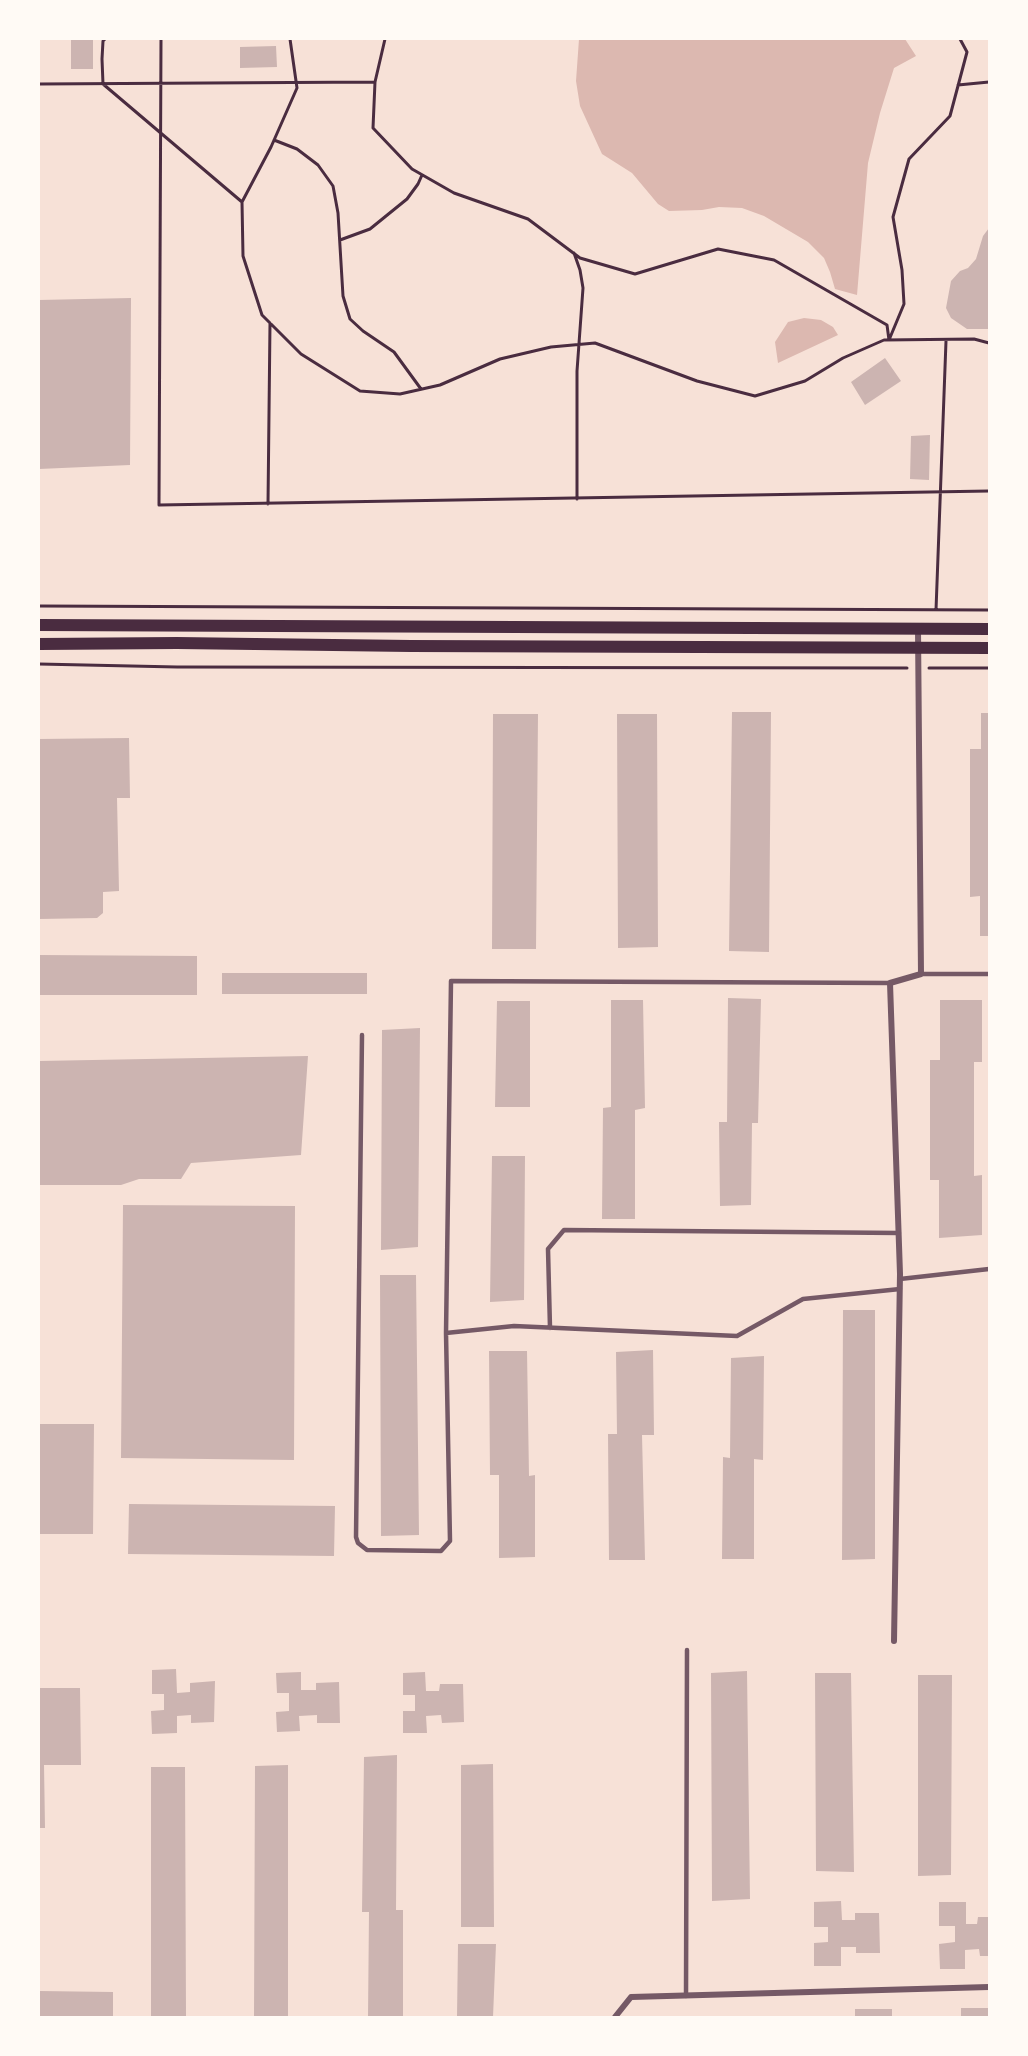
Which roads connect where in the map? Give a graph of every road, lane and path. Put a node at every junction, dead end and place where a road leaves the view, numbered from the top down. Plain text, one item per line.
1 (105, 39) edge
2 (160, 39) edge
3 (290, 39) edge
4 (385, 39) edge
5 (960, 39) edge
6 (375, 82) junction
7 (989, 82) edge
8 (39, 84) edge
9 (103, 84) junction
10 (958, 85) junction
11 (274, 140) junction
12 (422, 175) junction
13 (242, 202) junction
14 (340, 240) junction
15 (573, 252) junction
16 (270, 323) junction
17 (890, 340) junction
18 (946, 340) junction
19 (989, 343) edge
20 (421, 389) junction
21 (940, 491) junction
22 (989, 491) edge
23 (577, 499) junction
24 (268, 504) junction
25 (39, 606) edge
26 (936, 610) junction
27 (989, 610) edge
28 (39, 625) edge
29 (918, 629) junction
30 (935, 629) junction
31 (989, 629) edge
32 (39, 644) edge
33 (918, 648) junction
34 (989, 648) edge
35 (39, 664) edge
36 (919, 668) junction
37 (989, 668) edge
38 (921, 974) junction
39 (989, 974) edge
40 (890, 983) junction
41 (362, 1035) dead end
42 (899, 1233) junction
43 (989, 1269) edge
44 (900, 1279) junction
45 (900, 1289) junction
46 (550, 1328) junction
47 (446, 1333) junction
48 (894, 1641) dead end
49 (687, 1650) dead end
50 (989, 1987) edge
51 (686, 1996) junction
52 (615, 2017) edge

1 - 9 path
2 - 24 path
3 - 11 path
4 - 6 path
5 - 10 path
6 - 9 path
6 - 12 path
7 - 10 path
8 - 9 path
9 - 13 path
10 - 17 path
11 - 13 path
11 - 14 path
12 - 14 path
12 - 15 path
13 - 16 path
14 - 20 path
15 - 17 path
15 - 23 path
16 - 20 path
16 - 24 path
17 - 18 path
17 - 20 path
18 - 19 path
18 - 21 path
21 - 22 path
21 - 23 path
21 - 26 path
23 - 24 path
25 - 26 path
26 - 27 path
26 - 30 path
28 - 29 main road
29 - 30 main road
29 - 33 street
30 - 31 main road
32 - 33 main road
33 - 34 main road
33 - 36 street
35 - 36 path
36 - 37 path
36 - 38 street
38 - 39 lane
38 - 40 street
40 - 42 street
40 - 47 lane
41 - 47 lane
42 - 44 street
42 - 46 lane
43 - 44 lane
44 - 45 street
45 - 46 lane
45 - 48 street
46 - 47 lane
49 - 51 lane
50 - 51 street
51 - 52 street

